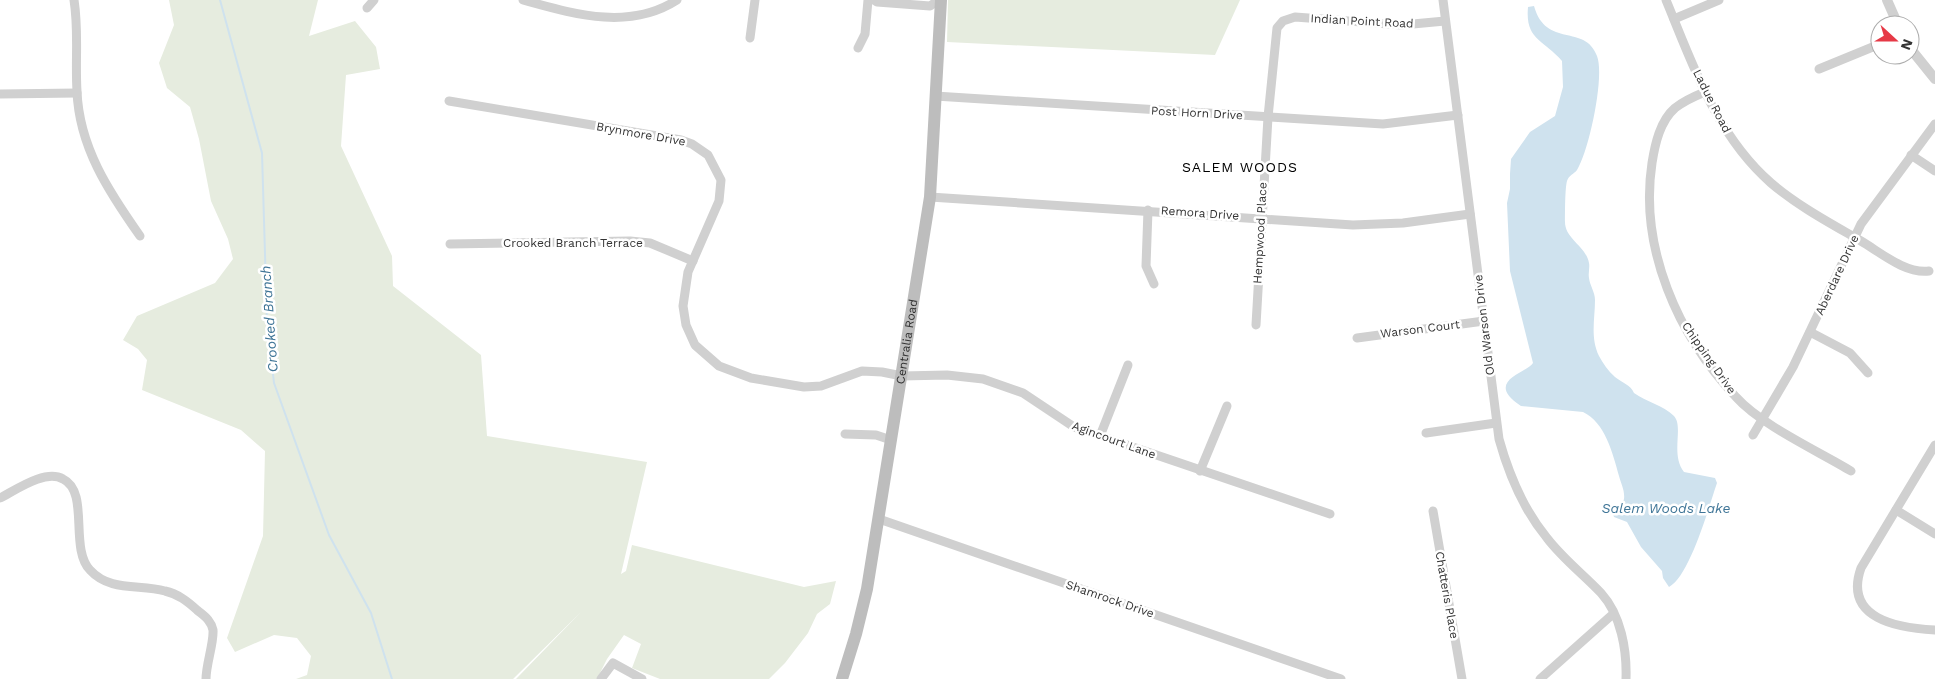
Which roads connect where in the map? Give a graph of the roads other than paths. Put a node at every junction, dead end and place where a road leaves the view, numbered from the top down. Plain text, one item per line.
1 (74, 0) edge
2 (374, 0) edge
3 (524, 0) edge
4 (677, 0) edge
5 (755, 0) edge
6 (868, 0) edge
7 (874, 0) edge
8 (940, 0) edge
9 (1443, 0) edge
10 (1666, 0) edge
11 (1718, 0) edge
12 (1887, 0) edge
13 (367, 8) dead end
14 (1894, 15) edge
15 (1674, 19) junction
16 (1445, 21) junction
17 (1280, 24) joint
18 (750, 38) dead end
19 (858, 48) dead end
20 (1870, 48) edge
21 (1920, 60) edge
22 (1819, 69) dead end
23 (1935, 79) edge
24 (1705, 92) junction
25 (76, 93) junction
26 (0, 94) edge
27 (935, 96) junction
28 (449, 101) dead end
29 (1458, 115) junction
30 (1268, 117) junction
31 (1935, 124) edge
32 (1911, 155) junction
33 (1935, 172) edge
34 (930, 197) junction
35 (1148, 210) junction
36 (1470, 214) junction
37 (1261, 218) junction
38 (140, 236) dead end
39 (1854, 237) junction
40 (450, 244) dead end
41 (692, 261) junction
42 (1929, 271) dead end
43 (1154, 284) dead end
44 (1484, 321) junction
45 (1256, 325) dead end
46 (1810, 332) junction
47 (1357, 338) dead end
48 (1128, 365) dead end
49 (1868, 373) dead end
50 (902, 376) junction
51 (1227, 406) dead end
52 (1763, 419) junction
53 (1496, 423) junction
54 (1426, 433) dead end
55 (845, 434) dead end
56 (1753, 435) dead end
57 (1100, 436) junction
58 (891, 440) junction
59 (1935, 445) edge
60 (1200, 471) junction
61 (1851, 471) dead end
62 (0, 498) edge
63 (1896, 510) junction
64 (1433, 511) dead end
65 (1330, 514) dead end
66 (879, 519) junction
67 (1935, 534) edge
68 (1613, 614) junction
69 (1935, 630) edge
70 (1314, 669) junction
71 (206, 679) edge
72 (601, 679) edge
73 (642, 679) edge
74 (842, 679) edge
75 (1310, 679) edge
76 (1341, 679) edge
77 (1462, 679) edge
78 (1540, 679) edge
79 (1626, 679) edge

1 - 25 street
2 - 13 street
3 - 4 street
5 - 18 street
6 - 19 street
7 - 8 street
8 - 27 main road, Centralia Road
9 - 16 street, Old Warson Drive
10 - 15 street, Ladue Road
11 - 15 street
12 - 14 street
15 - 24 street, Ladue Road
16 - 17 street, Indian Point Road
16 - 29 street, Old Warson Drive
17 - 30 street, Hempwood Place
20 - 22 street
21 - 23 street
24 - 39 street, Ladue Road
24 - 52 street, Chipping Drive
25 - 26 street
25 - 38 street
27 - 30 street, Post Horn Drive
27 - 34 main road, Centralia Road
28 - 41 street, Brynmore Drive
29 - 30 street, Post Horn Drive
29 - 36 street, Old Warson Drive
30 - 37 street, Hempwood Place
31 - 32 street, Aberdare Drive
32 - 33 street
32 - 39 street, Aberdare Drive
34 - 35 street, Remora Drive
34 - 50 main road, Centralia Road
35 - 37 street, Remora Drive
35 - 43 street
36 - 37 street, Remora Drive
36 - 44 street, Old Warson Drive
37 - 45 street, Hempwood Place
39 - 42 street, Ladue Road
39 - 46 street, Aberdare Drive
40 - 41 street, Crooked Branch Terrace
41 - 50 street, Brynmore Drive
44 - 47 street, Warson Court
44 - 53 street, Old Warson Drive
46 - 49 street
46 - 52 street, Aberdare Drive
48 - 57 street
50 - 57 street, Agincourt Lane
50 - 58 main road, Centralia Road
51 - 60 street
52 - 56 street, Aberdare Drive
52 - 61 street, Chipping Drive
53 - 54 street
53 - 68 street, Old Warson Drive
55 - 58 street
57 - 60 street, Agincourt Lane
58 - 66 main road, Centralia Road
59 - 63 street
60 - 65 street, Agincourt Lane
62 - 71 street
63 - 67 street
63 - 69 street
64 - 77 street, Chatteris Place
66 - 70 street, Shamrock Drive
66 - 74 main road, Centralia Road
68 - 78 street
68 - 79 street, Old Warson Drive
70 - 75 street
70 - 76 street, Shamrock Drive
72 - 73 street

